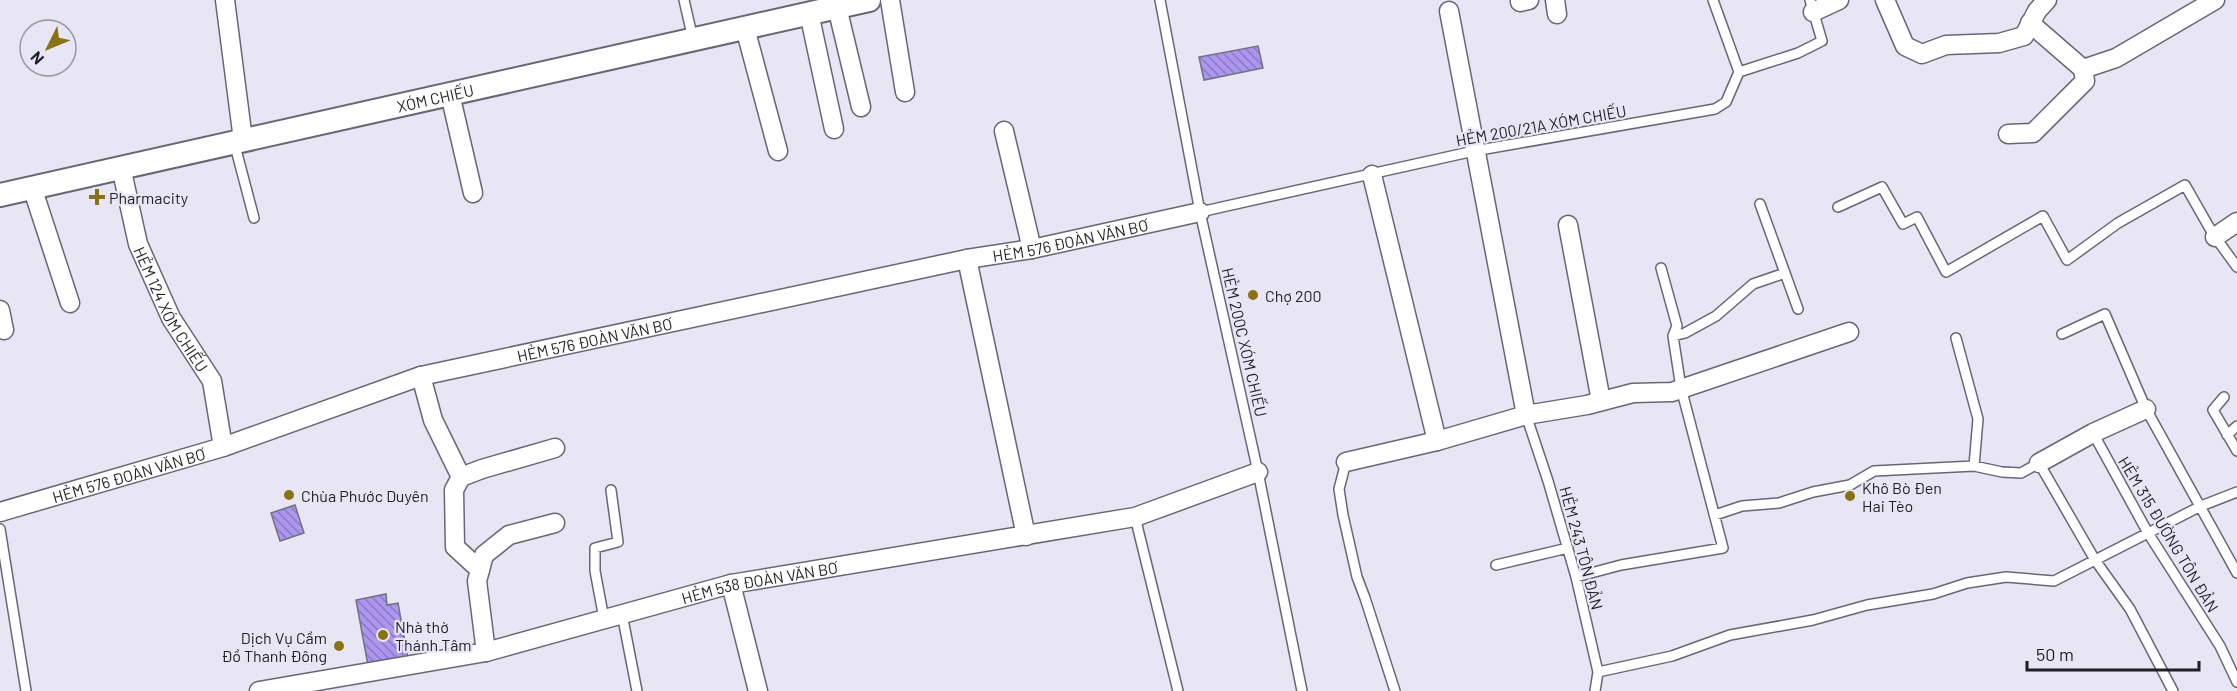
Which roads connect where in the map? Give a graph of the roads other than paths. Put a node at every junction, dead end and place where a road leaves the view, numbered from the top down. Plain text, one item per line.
1 (225, 0) edge
2 (684, 0) edge
3 (869, 0) edge
4 (890, 0) edge
5 (1160, 0) edge
6 (1713, 0) edge
7 (1839, 0) edge
8 (1885, 0) edge
9 (2047, 0) edge
10 (2215, 0) edge
11 (1812, 6) edge
12 (837, 7) junction
13 (1449, 11) dead end
14 (809, 14) junction
15 (2030, 23) junction
16 (745, 28) junction
17 (693, 39) junction
18 (2083, 69) junction
19 (1739, 72) junction
20 (905, 92) dead end
21 (450, 94) junction
22 (861, 107) dead end
23 (834, 129) dead end
24 (1004, 131) dead end
25 (2008, 134) dead end
26 (238, 141) junction
27 (778, 151) dead end
28 (1474, 151) junction
29 (121, 167) junction
30 (1372, 175) junction
31 (32, 187) junction
32 (473, 193) dead end
33 (0, 195) edge
34 (1760, 204) dead end
35 (1838, 207) dead end
36 (1200, 212) junction
37 (254, 218) dead end
38 (2237, 222) edge
39 (1568, 225) dead end
40 (2215, 237) junction
41 (1032, 249) junction
42 (967, 259) junction
43 (2237, 267) edge
44 (1661, 268) dead end
45 (1785, 273) junction
46 (70, 303) dead end
47 (1798, 309) dead end
48 (0, 310) edge
49 (4, 330) dead end
50 (1849, 332) dead end
51 (2062, 334) dead end
52 (1673, 336) junction
53 (1956, 338) dead end
54 (421, 376) junction
55 (1681, 388) junction
56 (2224, 397) dead end
57 (1601, 401) junction
58 (2146, 409) junction
59 (1526, 416) junction
60 (2237, 426) edge
61 (2093, 433) junction
62 (2227, 435) junction
63 (1437, 441) junction
64 (223, 447) junction
65 (555, 448) dead end
66 (2237, 451) edge
67 (1346, 462) joint
68 (2039, 463) junction
69 (1974, 466) junction
70 (1258, 472) junction
71 (461, 477) junction
72 (611, 490) dead end
73 (2237, 492) edge
74 (2200, 506) junction
75 (0, 512) edge
76 (1715, 515) junction
77 (1135, 517) junction
78 (555, 523) dead end
79 (0, 529) edge
80 (2148, 533) junction
81 (1026, 536) junction
82 (1568, 548) junction
83 (2095, 560) junction
84 (1496, 565) dead end
85 (480, 570) junction
86 (2237, 573) edge
87 (1576, 577) junction
88 (731, 584) junction
89 (613, 617) junction
90 (486, 652) junction
91 (1598, 672) junction
92 (2237, 682) edge
93 (26, 691) edge
94 (259, 691) edge
95 (637, 691) edge
96 (758, 691) edge
97 (1178, 691) edge
98 (1302, 691) edge
99 (1395, 691) edge
100 (1595, 691) edge
101 (2173, 691) edge

1 - 26 street
2 - 17 lane
3 - 12 street, XÓM CHIẾU
4 - 20 street
5 - 36 lane, HẺM 200C XÓM CHIẾU
6 - 19 lane
7 - 11 street
8 - 15 street
9 - 15 street
10 - 18 street
11 - 19 lane
12 - 14 street, XÓM CHIẾU
12 - 22 street
13 - 28 street
14 - 16 street, XÓM CHIẾU
14 - 23 street
15 - 18 street
16 - 17 street, XÓM CHIẾU
16 - 27 street
17 - 21 street, XÓM CHIẾU
18 - 25 street
19 - 28 lane, HẺM 200/21A XÓM CHIẾU
21 - 26 street, XÓM CHIẾU
21 - 32 street
24 - 41 street
26 - 29 street, XÓM CHIẾU
26 - 37 lane
28 - 30 lane, HẺM 200/21A XÓM CHIẾU
28 - 59 street
29 - 31 street, XÓM CHIẾU
29 - 64 street, HẺM 124 XÓM CHIẾU
30 - 36 lane, HẺM 200/21A XÓM CHIẾU
30 - 63 street
31 - 33 street, XÓM CHIẾU
31 - 46 street
34 - 45 lane
35 - 40 lane
36 - 41 street, HẺM 576 ĐOÀN VĂN BƠ
36 - 70 lane, HẺM 200C XÓM CHIẾU
38 - 40 street
39 - 57 street
40 - 43 lane
41 - 42 street, HẺM 576 ĐOÀN VĂN BƠ
42 - 54 street, HẺM 576 ĐOÀN VĂN BƠ
42 - 81 street
44 - 52 lane
45 - 47 lane
45 - 52 lane
48 - 49 street
50 - 55 street
51 - 58 lane
52 - 55 lane
53 - 69 lane
54 - 64 street, HẺM 576 ĐOÀN VĂN BƠ
54 - 71 street
55 - 57 street
55 - 76 lane
56 - 62 lane
57 - 59 street
58 - 61 street
58 - 74 lane
59 - 63 street
59 - 82 lane, HẺM 243 TÔN ĐẢN
60 - 62 lane
61 - 68 street
61 - 80 lane, HẺM 315 ĐƯỜNG TÔN ĐẢN
62 - 66 lane
63 - 67 street
64 - 75 street, HẺM 576 ĐOÀN VĂN BƠ
65 - 71 street
67 - 99 lane
68 - 69 lane
68 - 83 lane
69 - 76 lane
70 - 77 street, HẺM 538 ĐOÀN VĂN BƠ
70 - 98 lane, HẺM 200C XÓM CHIẾU
71 - 85 street
72 - 89 lane
73 - 74 lane
74 - 80 lane
74 - 86 lane
76 - 87 lane
77 - 81 street, HẺM 538 ĐOÀN VĂN BƠ
77 - 97 lane
78 - 85 street
79 - 93 lane
80 - 83 lane
80 - 92 lane, HẺM 315 ĐƯỜNG TÔN ĐẢN
81 - 88 street, HẺM 538 ĐOÀN VĂN BƠ
82 - 84 lane
82 - 87 lane, HẺM 243 TÔN ĐẢN
83 - 91 lane
83 - 101 lane
85 - 90 street
87 - 91 lane, HẺM 243 TÔN ĐẢN
88 - 89 street, HẺM 538 ĐOÀN VĂN BƠ
88 - 96 street
89 - 90 street, HẺM 538 ĐOÀN VĂN BƠ
89 - 95 lane
90 - 94 street, HẺM 538 ĐOÀN VĂN BƠ
91 - 100 lane, HẺM 243 TÔN ĐẢN

